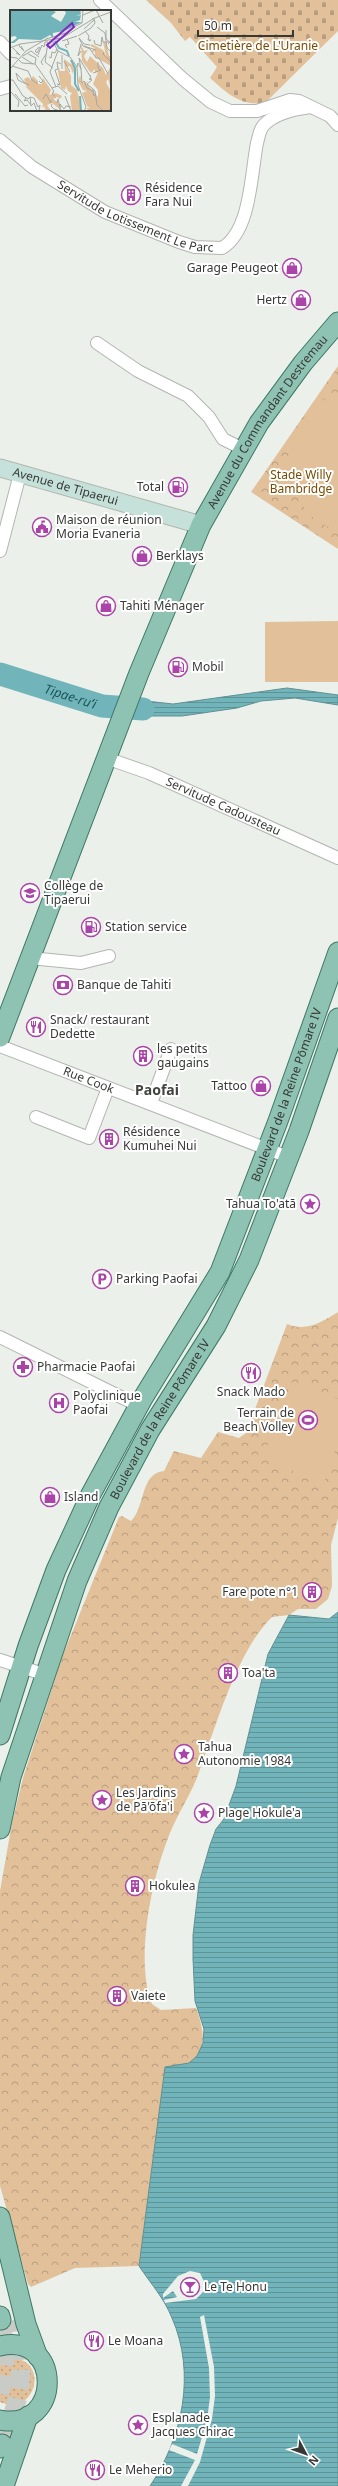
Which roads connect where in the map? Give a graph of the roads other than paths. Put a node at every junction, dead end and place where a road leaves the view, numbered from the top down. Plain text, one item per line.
1 (100, 0) edge
2 (111, 10) edge
3 (111, 10) edge
4 (0, 42) edge
5 (10, 53) edge
6 (10, 86) edge
7 (0, 89) edge
8 (310, 107) junction
9 (338, 125) edge
10 (0, 140) edge
11 (336, 328) edge
12 (96, 343) dead end
13 (243, 449) junction
14 (0, 468) edge
15 (20, 474) junction
16 (200, 525) junction
17 (0, 551) edge
18 (106, 758) junction
19 (338, 858) edge
20 (338, 952) edge
21 (109, 956) dead end
22 (30, 958) junction
23 (338, 1018) edge
24 (0, 1037) edge
25 (0, 1046) edge
26 (171, 1049) dead end
27 (108, 1088) junction
28 (151, 1103) junction
29 (36, 1117) dead end
30 (267, 1148) junction
31 (288, 1157) junction
32 (0, 1337) edge
33 (139, 1406) junction
34 (0, 1660) edge
35 (21, 1667) junction
36 (46, 1675) junction
37 (0, 1736) edge
38 (0, 1828) edge
39 (0, 2217) edge
40 (0, 2255) edge
41 (5, 2318) tunnel mouth
42 (0, 2346) edge
43 (38, 2357) junction
44 (28, 2416) junction
45 (0, 2420) edge
46 (4, 2486) edge

1 - 3 street
2 - 8 street
4 - 5 street
6 - 7 street
8 - 9 street
8 - 10 street, Servitude Lotissement Le Parc
11 - 13 main road, Avenue du Commandant Destremau
12 - 13 street
13 - 16 main road, Avenue du Commandant Destremau
14 - 15 main road, Avenue de Tipaerui
15 - 16 main road, Avenue de Tipaerui
15 - 17 street
16 - 18 main road, Avenue du Commandant Destremau
18 - 19 street, Servitude Cadousteau
18 - 22 main road
20 - 30 main road, Boulevard de la Reine Pōmare IV
21 - 22 street
22 - 24 main road
23 - 31 main road, Boulevard de la Reine Pōmare IV
25 - 27 street, Rue Cook
26 - 28 street
27 - 28 street, Rue Cook
27 - 29 street
28 - 30 street, Rue Cook
30 - 31 street, Rue Cook
30 - 33 main road, Boulevard de la Reine Pōmare IV
31 - 36 main road, Boulevard de la Reine Pōmare IV
32 - 33 street
33 - 35 main road, Boulevard de la Reine Pōmare IV
34 - 35 street
35 - 36 street
35 - 37 main road, Boulevard de la Reine Pōmare IV
36 - 38 main road, Boulevard de la Reine Pōmare IV
39 - 43 main road
40 - 41 main road
42 - 43 main road
43 - 44 main road
44 - 45 main road
44 - 46 main road

